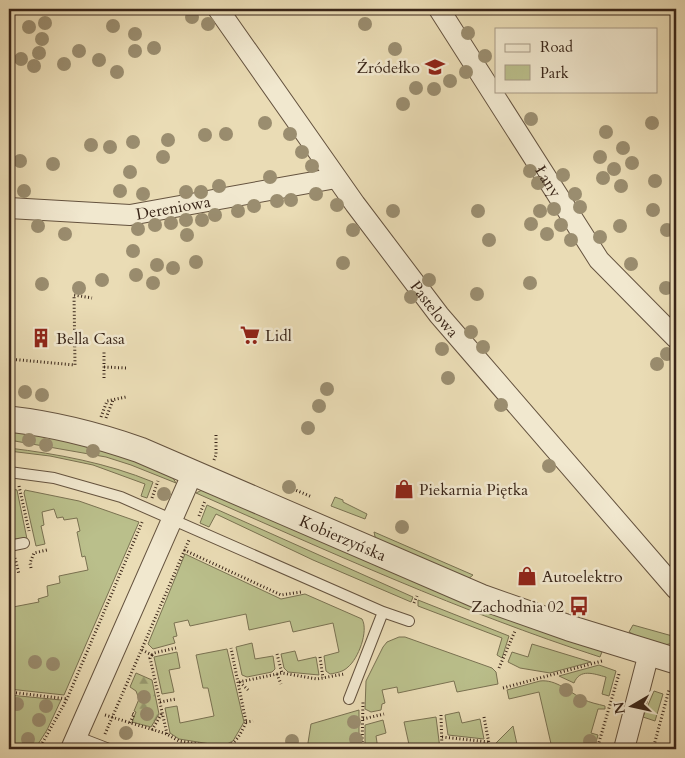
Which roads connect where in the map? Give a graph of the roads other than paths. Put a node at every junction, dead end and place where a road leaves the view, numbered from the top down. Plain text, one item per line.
1 (218, 9) edge
2 (438, 9) edge
3 (336, 178) junction
4 (9, 208) edge
5 (676, 338) edge
6 (9, 420) edge
7 (9, 472) edge
8 (193, 472) junction
9 (173, 518) junction
10 (24, 543) dead end
11 (9, 546) edge
12 (676, 589) edge
13 (383, 612) junction
14 (409, 621) dead end
15 (649, 653) junction
16 (676, 661) edge
17 (349, 699) dead end
18 (75, 743) edge
19 (105, 748) edge
20 (624, 749) edge

1 - 3 street, Pastelowa
2 - 5 street, Łany
3 - 4 street, Dereniowa
3 - 12 street, Pastelowa
6 - 8 street, Kobierzyńska
7 - 9 lane
8 - 9 street
8 - 15 street, Kobierzyńska
9 - 13 lane
9 - 18 street
10 - 11 lane
13 - 14 lane
13 - 17 lane
15 - 16 street, Kobierzyńska
15 - 20 street
18 - 19 lane

